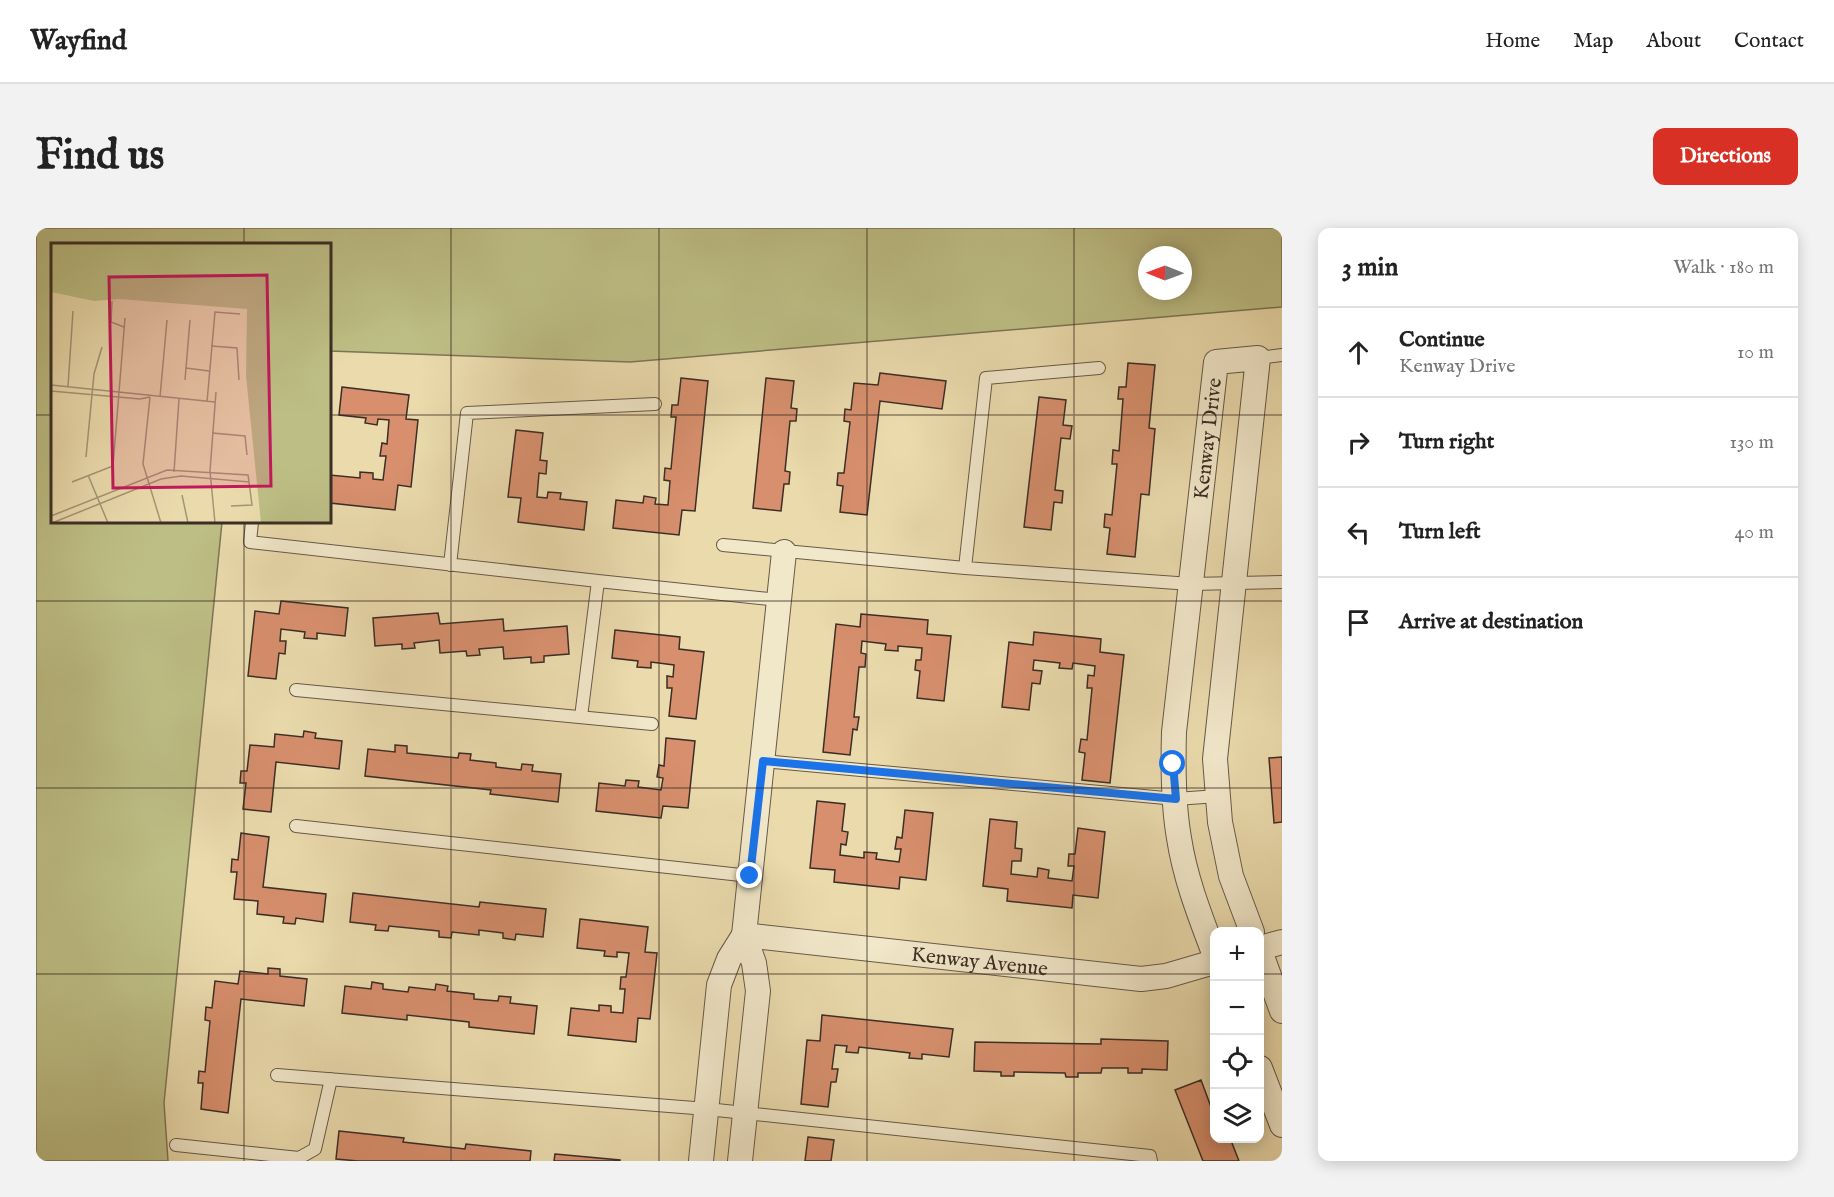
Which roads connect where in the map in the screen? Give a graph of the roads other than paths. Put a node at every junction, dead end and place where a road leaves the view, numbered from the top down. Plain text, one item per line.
1 (1282, 355) edge
2 (1258, 358) junction
3 (1099, 368) dead end
4 (655, 404) dead end
5 (252, 524) edge
6 (723, 545) dead end
7 (784, 552) junction
8 (450, 565) junction
9 (965, 568) junction
10 (598, 581) junction
11 (1282, 582) edge
12 (1233, 583) junction
13 (1191, 584) junction
14 (780, 600) junction
15 (296, 690) dead end
16 (581, 717) junction
17 (652, 724) dead end
18 (763, 761) junction
19 (1218, 796) junction
20 (1176, 799) junction
21 (296, 826) dead end
22 (750, 876) junction
23 (1250, 927) edge
24 (744, 935) junction
25 (1210, 940) edge
26 (1282, 942) edge
27 (1264, 949) edge
28 (1264, 961) edge
29 (1210, 963) edge
30 (1282, 1011) edge
31 (277, 1075) dead end
32 (1264, 1078) edge
33 (331, 1079) junction
34 (707, 1109) junction
35 (745, 1113) junction
36 (1282, 1125) edge
37 (176, 1145) dead end
38 (701, 1161) edge
39 (740, 1161) edge
40 (1151, 1161) edge

1 - 2 lane
2 - 12 street, Kenway Drive
2 - 13 street, Kenway Drive
3 - 9 lane
4 - 8 lane
5 - 8 lane
6 - 7 lane
7 - 9 lane
7 - 14 street
8 - 10 lane
9 - 13 lane
10 - 14 lane
10 - 16 lane
11 - 12 lane
12 - 13 lane
12 - 19 street, Kenway Drive
13 - 20 street, Kenway Drive
14 - 18 street
15 - 16 lane
16 - 17 lane
18 - 20 lane
18 - 22 street
19 - 20 lane
19 - 23 street, Kenway Drive
20 - 25 street, Kenway Drive
21 - 22 lane
22 - 24 street
24 - 29 street, Kenway Avenue
24 - 34 street
24 - 35 street
26 - 27 street
28 - 30 street
31 - 33 lane
32 - 36 street
33 - 34 lane
33 - 37 lane
34 - 35 lane
34 - 38 street
35 - 39 street
35 - 40 lane

